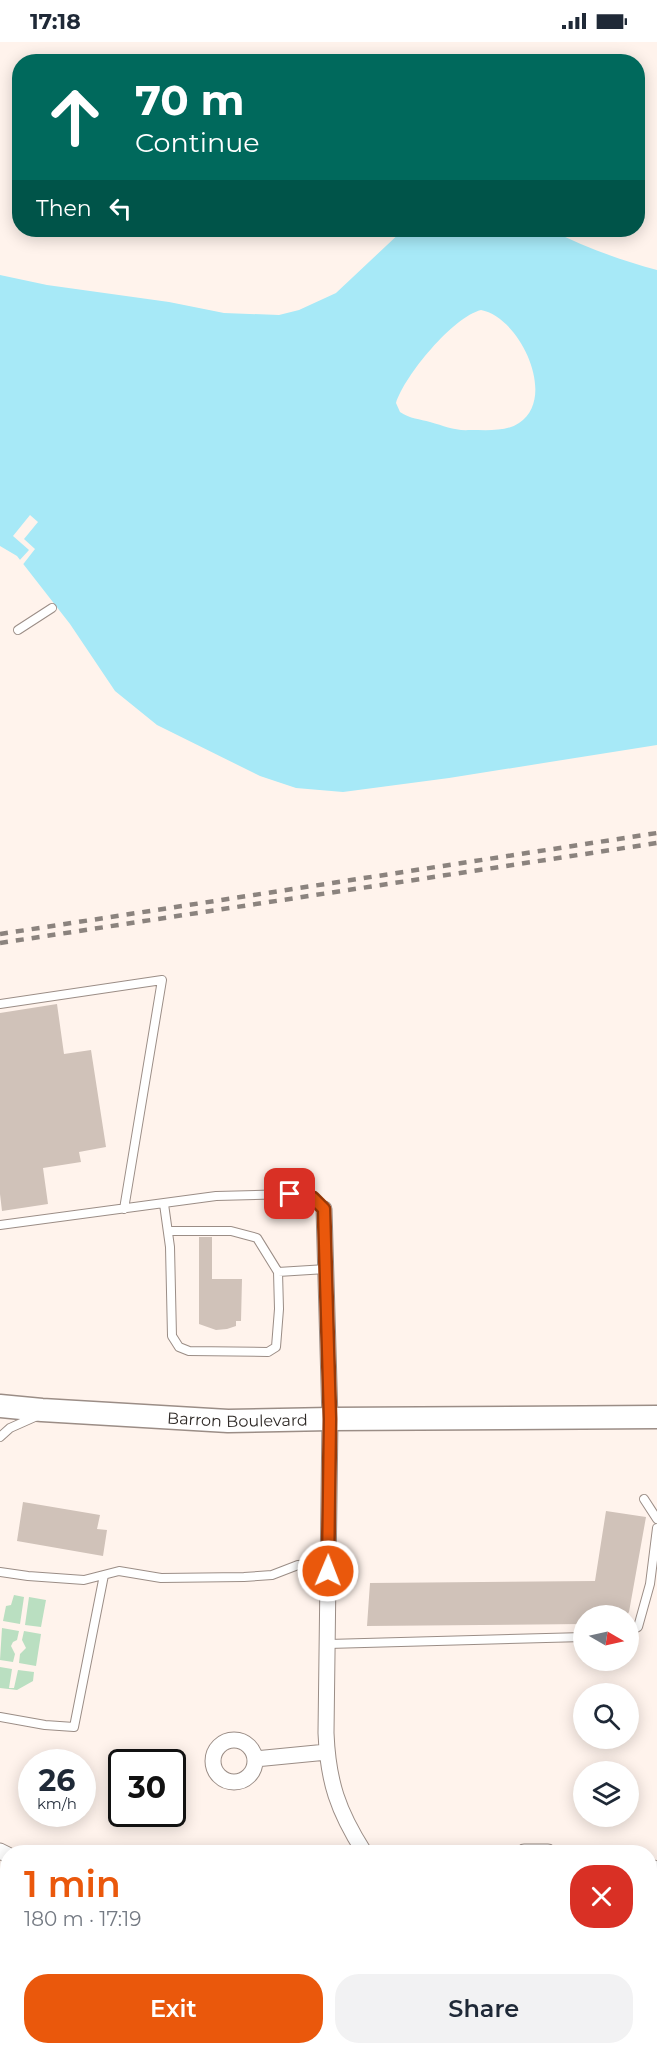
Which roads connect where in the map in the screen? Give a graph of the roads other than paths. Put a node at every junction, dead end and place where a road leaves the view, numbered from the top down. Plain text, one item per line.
1 (52, 608) dead end
2 (18, 630) dead end
3 (0, 1004) edge
4 (164, 1204) junction
5 (124, 1209) junction
6 (324, 1209) joint
7 (0, 1226) edge
8 (168, 1231) junction
9 (326, 1269) junction
10 (278, 1272) junction
11 (0, 1406) edge
12 (50, 1411) junction
13 (657, 1417) edge
14 (330, 1419) junction
15 (0, 1437) edge
16 (644, 1499) dead end
17 (657, 1519) edge
18 (657, 1528) edge
19 (329, 1563) junction
20 (0, 1572) edge
21 (104, 1575) junction
22 (639, 1624) edge
23 (573, 1637) edge
24 (328, 1644) junction
25 (0, 1717) edge
26 (327, 1752) junction
27 (255, 1759) dead end
28 (360, 1845) edge

1 - 2 lane
3 - 5 lane
4 - 5 lane
4 - 6 lane
4 - 8 lane
5 - 7 lane
6 - 9 street
8 - 10 lane
8 - 10 lane
9 - 10 lane
9 - 14 street
11 - 12 main road, Barron Boulevard
12 - 14 main road, Barron Boulevard
12 - 15 lane
13 - 14 main road, Barron Boulevard
14 - 19 street
16 - 17 lane
18 - 22 lane
19 - 21 lane
19 - 24 street
20 - 21 lane
21 - 25 lane
23 - 24 lane
24 - 26 street
26 - 27 street
26 - 28 street

